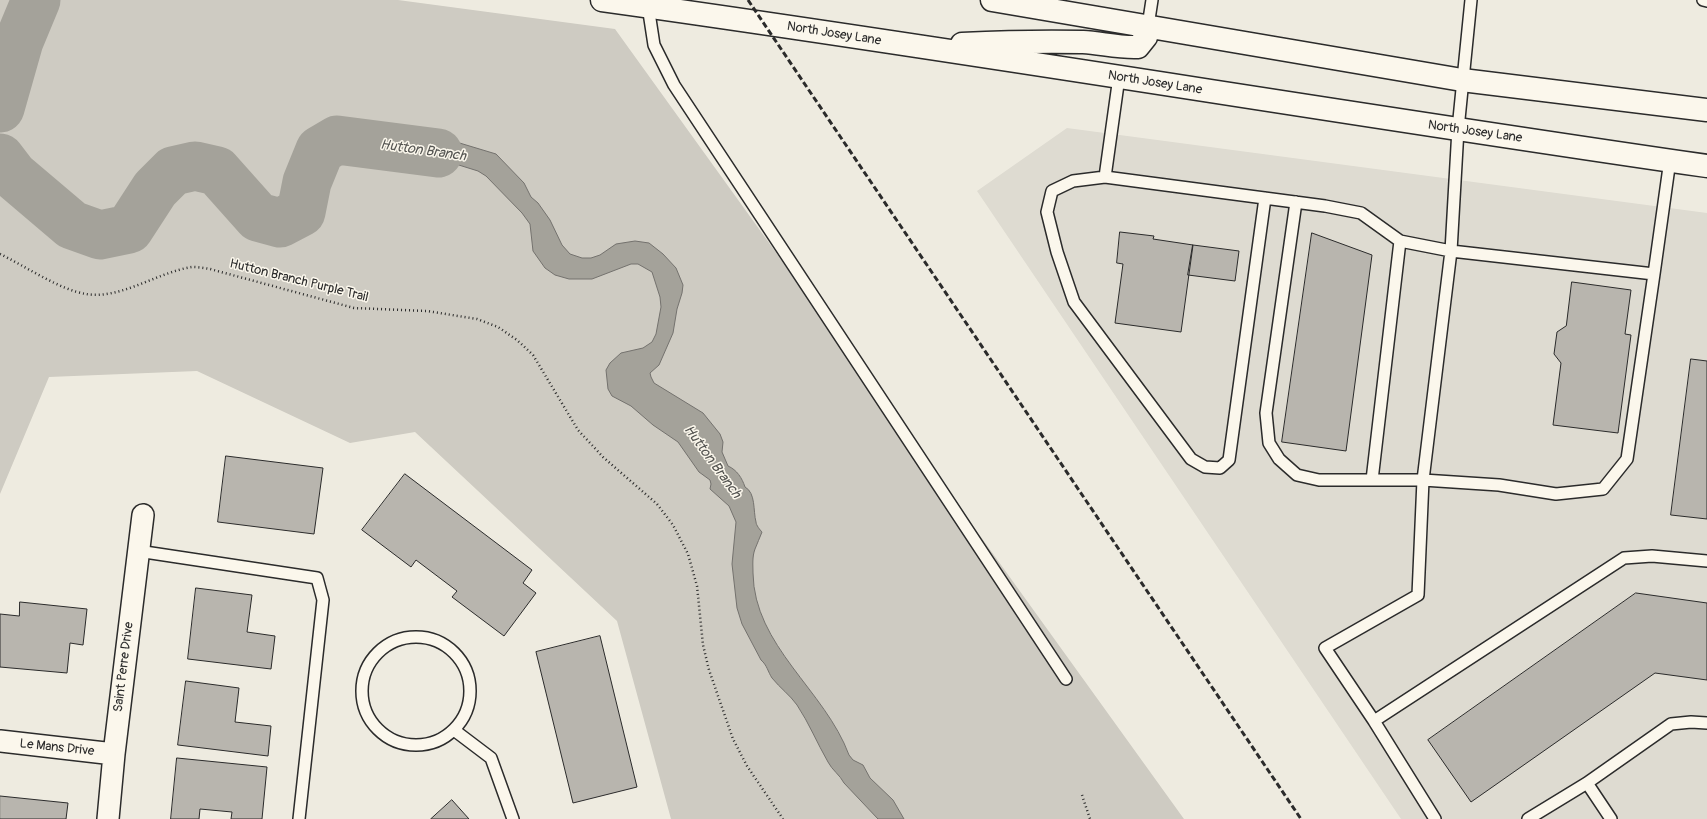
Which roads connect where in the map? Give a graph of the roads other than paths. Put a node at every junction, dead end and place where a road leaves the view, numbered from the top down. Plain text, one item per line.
1 (602, 0) edge
2 (992, 0) edge
3 (1152, 0) edge
4 (1470, 0) edge
5 (1703, 0) edge
6 (1707, 1) edge
7 (648, 6) junction
8 (1148, 26) junction
9 (919, 46) junction
10 (1119, 77) junction
11 (1462, 80) junction
12 (1707, 110) edge
13 (1458, 129) junction
14 (1670, 160) junction
15 (1707, 166) edge
16 (1105, 177) junction
17 (1265, 198) junction
18 (1296, 202) junction
19 (1400, 241) junction
20 (1451, 251) junction
21 (1654, 274) junction
22 (1372, 480) junction
23 (1423, 480) junction
24 (143, 515) dead end
25 (138, 551) junction
26 (1707, 561) edge
27 (1066, 679) dead end
28 (1374, 721) junction
29 (1707, 723) edge
30 (454, 730) junction
31 (0, 741) edge
32 (114, 754) junction
33 (1587, 783) junction
34 (108, 819) edge
35 (299, 819) edge
36 (513, 819) edge
37 (1434, 819) edge
38 (1528, 819) edge
39 (1611, 819) edge

1 - 7 main road, North Josey Lane
2 - 8 main road
3 - 8 lane
4 - 11 lane
5 - 6 lane
7 - 9 main road, North Josey Lane
7 - 27 lane
8 - 9 main road
8 - 11 main road
9 - 10 main road, North Josey Lane
10 - 13 main road, North Josey Lane
10 - 16 lane
11 - 12 main road
11 - 13 lane
13 - 14 main road, North Josey Lane
13 - 20 lane
14 - 15 main road, North Josey Lane
14 - 21 lane
16 - 17 lane
16 - 17 lane
17 - 18 lane
18 - 19 lane
18 - 22 lane
19 - 20 lane
19 - 22 lane
20 - 21 lane
20 - 23 lane
21 - 23 lane
22 - 23 lane
23 - 28 lane
24 - 25 street, Saint Perre Drive
25 - 32 street, Saint Perre Drive
25 - 35 lane
26 - 28 lane
28 - 37 lane
29 - 33 lane
30 - 30 lane
30 - 36 lane
31 - 32 street, Le Mans Drive
32 - 34 street, Saint Perre Drive
33 - 38 lane
33 - 39 lane

